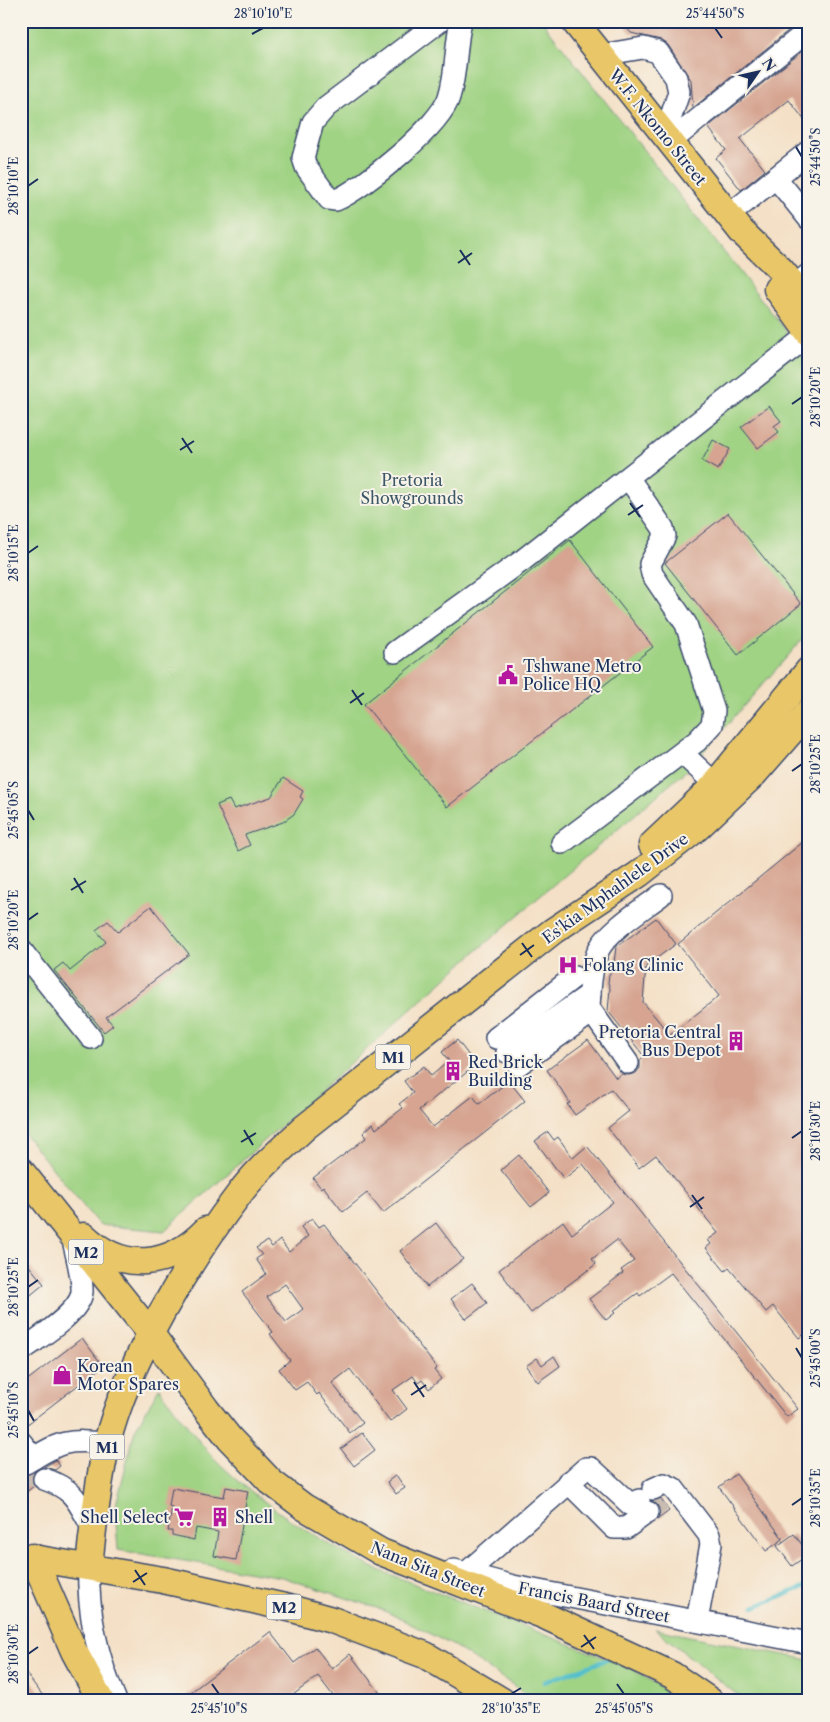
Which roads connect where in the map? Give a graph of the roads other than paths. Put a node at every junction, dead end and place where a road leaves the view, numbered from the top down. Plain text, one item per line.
1 (440, 21) edge
2 (461, 21) edge
3 (574, 21) edge
4 (809, 30) edge
5 (601, 55) junction
6 (668, 138) junction
7 (809, 151) edge
8 (776, 178) junction
9 (809, 219) edge
10 (735, 223) junction
11 (804, 288) edge
12 (809, 334) edge
13 (629, 479) junction
14 (395, 652) dead end
15 (809, 670) edge
16 (809, 710) edge
17 (682, 753) junction
18 (715, 784) junction
19 (562, 843) dead end
20 (661, 895) dead end
21 (553, 931) junction
22 (21, 950) edge
23 (574, 977) dead end
24 (591, 1003) junction
25 (91, 1038) dead end
26 (628, 1062) dead end
27 (21, 1171) edge
28 (37, 1191) junction
29 (240, 1192) junction
30 (72, 1234) junction
31 (151, 1334) junction
32 (21, 1351) edge
33 (108, 1443) junction
34 (32, 1453) edge
35 (54, 1482) tunnel mouth
36 (568, 1482) junction
37 (656, 1499) junction
38 (93, 1529) junction
39 (381, 1552) junction
40 (25, 1555) edge
41 (89, 1567) junction
42 (466, 1573) junction
43 (696, 1621) junction
44 (809, 1643) edge
45 (101, 1701) edge
46 (116, 1701) edge
47 (502, 1701) edge
48 (710, 1701) edge

1 - 2 street
3 - 5 main road, W.F. Nkomo Street
4 - 6 street
5 - 6 main road, W.F. Nkomo Street
5 - 6 street
6 - 10 main road, W.F. Nkomo Street
7 - 8 street
8 - 9 street
8 - 10 street
10 - 11 main road, W.F. Nkomo Street
10 - 12 main road, W.F. Nkomo Street
12 - 13 street
13 - 14 street
13 - 17 street
15 - 18 main road, M1
16 - 21 main road, Es'kia Mphahlele Drive / M1
17 - 18 street
17 - 19 street
18 - 21 main road, M1
20 - 24 street
21 - 29 main road, Es'kia Mphahlele Drive / M1
22 - 25 street
23 - 24 street
24 - 26 street
27 - 28 main road, M2
28 - 29 main road
28 - 30 main road, M2
29 - 31 main road, Es'kia Mphahlele Drive / M1
30 - 31 main road, M2
30 - 32 street
31 - 33 main road, Es'kia Mphahlele Drive / M1
31 - 39 main road, Nana Sita Street / M2
33 - 34 street
33 - 38 main road, Es'kia Mphahlele Drive / M1
35 - 38 street
36 - 37 street
36 - 37 street
36 - 42 street
37 - 43 street
38 - 41 main road, Es'kia Mphahlele Drive / M1
39 - 42 street, Francis Baard Street
39 - 48 main road, Nana Sita Street / M2
40 - 41 main road, M2
40 - 45 main road
41 - 46 street
41 - 47 main road, M2
42 - 43 street, Francis Baard Street
43 - 44 street, Francis Baard Street

